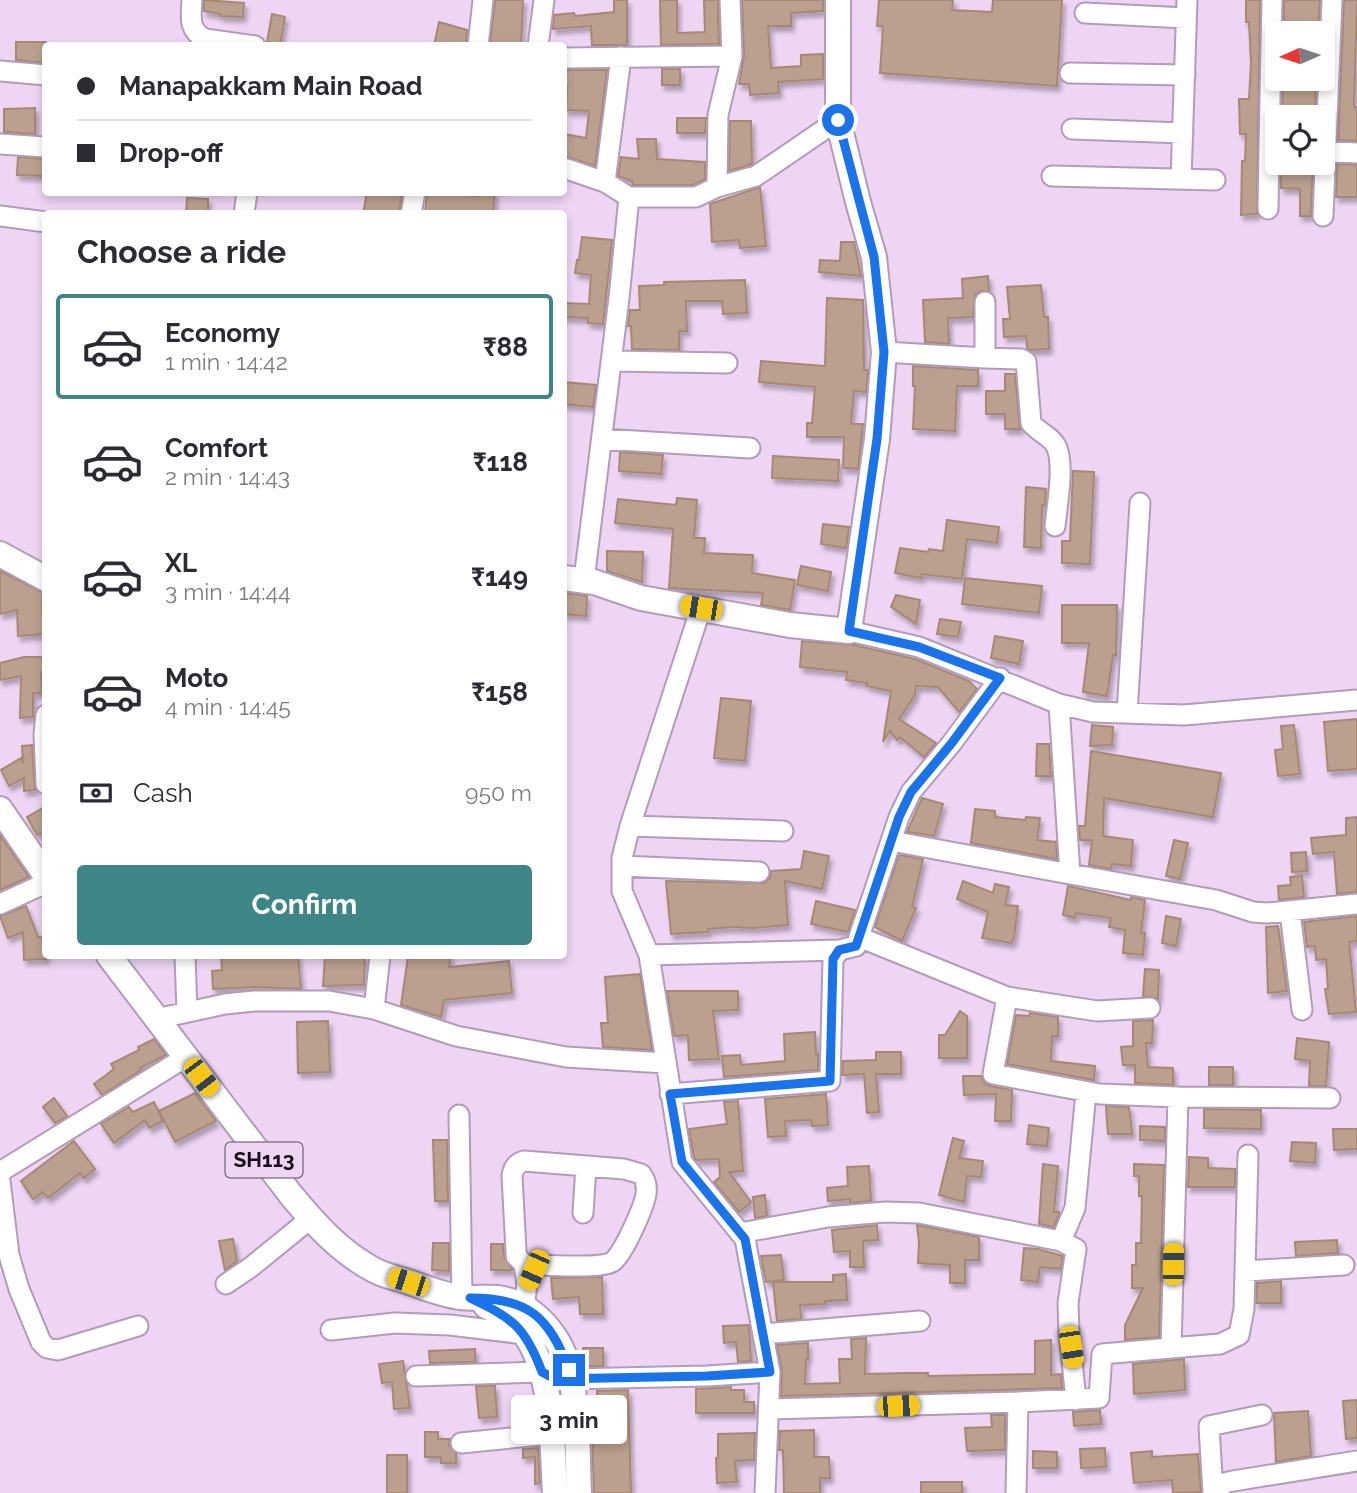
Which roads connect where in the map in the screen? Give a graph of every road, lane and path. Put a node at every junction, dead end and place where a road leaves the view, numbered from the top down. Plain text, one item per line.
1 (192, 0) edge
2 (483, 0) edge
3 (544, 0) edge
4 (730, 0) edge
5 (838, 0) edge
6 (1272, 0) edge
7 (1332, 0) edge
8 (1187, 9) edge
9 (1085, 13) dead end
10 (229, 42) edge
11 (478, 42) edge
12 (539, 42) edge
13 (732, 56) junction
14 (621, 57) junction
15 (567, 58) edge
16 (0, 71) edge
17 (1070, 73) dead end
18 (42, 75) edge
19 (1185, 75) junction
20 (1273, 105) edge
21 (1326, 105) edge
22 (838, 120) junction
23 (1072, 129) dead end
24 (1183, 133) junction
25 (0, 144) edge
26 (42, 147) edge
27 (1335, 152) edge
28 (1357, 153) edge
29 (567, 170) edge
30 (1271, 175) edge
31 (1324, 175) edge
32 (1052, 176) dead end
33 (1181, 179) junction
34 (1215, 180) dead end
35 (605, 182) junction
36 (717, 187) junction
37 (629, 197) junction
38 (1268, 209) dead end
39 (0, 216) edge
40 (1323, 216) dead end
41 (42, 221) edge
42 (985, 302) dead end
43 (884, 352) junction
44 (985, 358) junction
45 (612, 361) junction
46 (727, 363) dead end
47 (602, 439) junction
48 (750, 449) dead end
49 (1140, 503) dead end
50 (1055, 526) dead end
51 (0, 554) edge
52 (42, 577) edge
53 (574, 579) edge
54 (701, 608) junction
55 (849, 631) junction
56 (1000, 678) junction
57 (1357, 701) edge
58 (1059, 704) junction
59 (1127, 713) junction
60 (0, 808) edge
61 (630, 827) junction
62 (783, 831) dead end
63 (891, 841) junction
64 (622, 866) junction
65 (42, 869) edge
66 (42, 871) edge
67 (759, 872) dead end
68 (1070, 874) junction
69 (0, 904) edge
70 (1357, 904) edge
71 (1290, 912) junction
72 (859, 937) junction
73 (839, 950) junction
74 (649, 955) junction
75 (111, 959) edge
76 (185, 959) edge
77 (380, 959) edge
78 (1007, 997) junction
79 (1150, 1008) dead end
80 (374, 1009) junction
81 (1302, 1010) dead end
82 (187, 1012) junction
83 (156, 1019) junction
84 (186, 1057) junction
85 (665, 1063) junction
86 (1086, 1092) junction
87 (670, 1094) junction
88 (1178, 1097) junction
89 (1329, 1098) dead end
90 (459, 1115) dead end
91 (1248, 1155) dead end
92 (586, 1166) junction
93 (0, 1171) edge
94 (0, 1181) edge
95 (583, 1213) dead end
96 (310, 1219) junction
97 (740, 1233) junction
98 (1061, 1241) junction
99 (1344, 1265) dead end
100 (1245, 1271) junction
101 (528, 1276) junction
102 (226, 1284) dead end
103 (466, 1298) junction
104 (920, 1321) dead end
105 (138, 1326) dead end
106 (331, 1330) dead end
107 (524, 1334) junction
108 (763, 1334) junction
109 (1171, 1348) junction
110 (542, 1372) junction
111 (770, 1372) junction
112 (416, 1376) dead end
113 (570, 1380) junction
114 (1076, 1400) junction
115 (1018, 1402) junction
116 (770, 1409) junction
117 (1262, 1415) dead end
118 (551, 1434) junction
119 (461, 1443) dead end
120 (1357, 1461) edge
121 (555, 1493) edge
122 (579, 1493) edge
123 (765, 1493) edge
124 (1016, 1493) edge
125 (1215, 1493) edge

1 - 10 street
2 - 11 street
3 - 12 street
4 - 13 street
5 - 22 main road
6 - 20 street
7 - 21 street
8 - 9 street
8 - 19 street
13 - 14 street
13 - 36 street
14 - 15 street
14 - 35 street
16 - 18 street
17 - 19 street
19 - 24 street
22 - 36 street
22 - 43 main road
23 - 24 street
24 - 33 street
25 - 26 street
27 - 28 street
29 - 35 street
30 - 38 street
31 - 40 street
32 - 33 street
33 - 34 street
35 - 37 street
36 - 37 street
37 - 45 street
39 - 41 street
42 - 44 street
43 - 44 street
43 - 55 main road
44 - 50 street
45 - 46 street
45 - 47 street
47 - 48 street
47 - 53 street
49 - 59 street
51 - 52 main road
53 - 54 main road
54 - 55 main road
54 - 61 street
55 - 56 street
56 - 58 street
56 - 63 street
57 - 59 street
58 - 59 street
58 - 68 street
60 - 65 main road
61 - 62 street
61 - 64 street
63 - 68 street
63 - 72 street
64 - 67 street
64 - 74 street
66 - 69 street
68 - 71 street
70 - 71 street
71 - 81 street
72 - 73 street
72 - 78 street
73 - 74 street
73 - 87 street
74 - 85 street
75 - 83 main road, SH113
76 - 82 street
77 - 80 street
78 - 79 street
78 - 86 street
80 - 82 street
80 - 85 street
82 - 83 street
83 - 84 main road, SH113
84 - 93 street
84 - 96 main road, SH113
85 - 87 street
86 - 88 street
86 - 98 street
87 - 97 street
88 - 89 street
88 - 109 street
90 - 103 street
91 - 100 street
92 - 95 street
92 - 101 street
92 - 101 street
94 - 105 street
96 - 102 street
96 - 103 main road, SH113
97 - 98 street
97 - 108 street
98 - 114 street
99 - 100 street
100 - 109 street
101 - 103 main road, SH113
101 - 113 main road, SH113
103 - 107 main road, SH113
104 - 108 street
106 - 107 street
107 - 110 main road, SH113
108 - 111 street
109 - 114 street
110 - 112 street
110 - 113 street
110 - 118 main road, SH113
111 - 113 street
111 - 116 street
113 - 122 main road, SH113
114 - 115 street
115 - 116 street
115 - 124 street
116 - 123 street
117 - 125 street
118 - 119 street
118 - 121 main road, SH113
120 - 125 street

